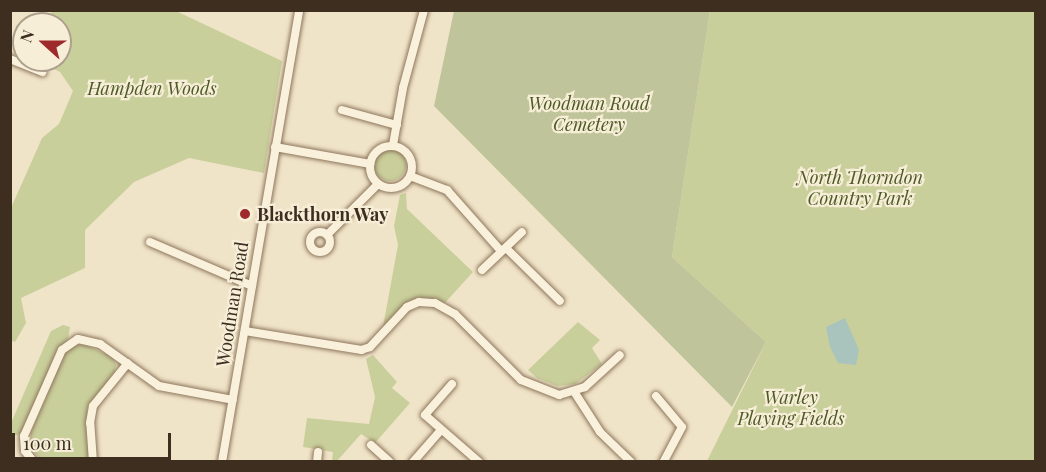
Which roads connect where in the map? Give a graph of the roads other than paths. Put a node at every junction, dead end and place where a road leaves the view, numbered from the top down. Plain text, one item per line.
1 (299, 10) edge
2 (423, 10) edge
3 (342, 110) dead end
4 (397, 125) junction
5 (393, 145) junction
6 (275, 147) junction
7 (370, 164) junction
8 (410, 176) junction
9 (378, 184) junction
10 (522, 232) dead end
11 (327, 235) dead end
12 (150, 242) dead end
13 (504, 250) junction
14 (482, 270) dead end
15 (252, 286) junction
16 (560, 301) dead end
17 (245, 331) junction
18 (620, 355) dead end
19 (128, 363) junction
20 (452, 384) dead end
21 (575, 393) junction
22 (656, 396) dead end
23 (233, 400) junction
24 (441, 430) junction
25 (371, 445) dead end
26 (318, 452) dead end
27 (665, 458) edge
28 (34, 462) edge
29 (93, 462) edge
30 (222, 462) edge
31 (316, 462) edge
32 (390, 462) edge
33 (413, 462) edge
34 (479, 462) edge
35 (631, 462) edge

1 - 6 street, Woodman Road
2 - 4 street
3 - 4 street
4 - 5 street
5 - 7 street
5 - 8 street
6 - 7 street
6 - 15 street, Woodman Road
7 - 9 street
8 - 9 street
8 - 13 street
9 - 11 street
10 - 13 street
12 - 15 street
13 - 14 street
13 - 16 street
15 - 17 street, Woodman Road
17 - 21 street
17 - 23 street, Woodman Road
18 - 21 street
19 - 23 street
19 - 28 street
19 - 29 street
20 - 24 street
21 - 35 street
22 - 27 street
23 - 30 street, Woodman Road
24 - 33 street
24 - 34 street
25 - 32 street
26 - 31 street

